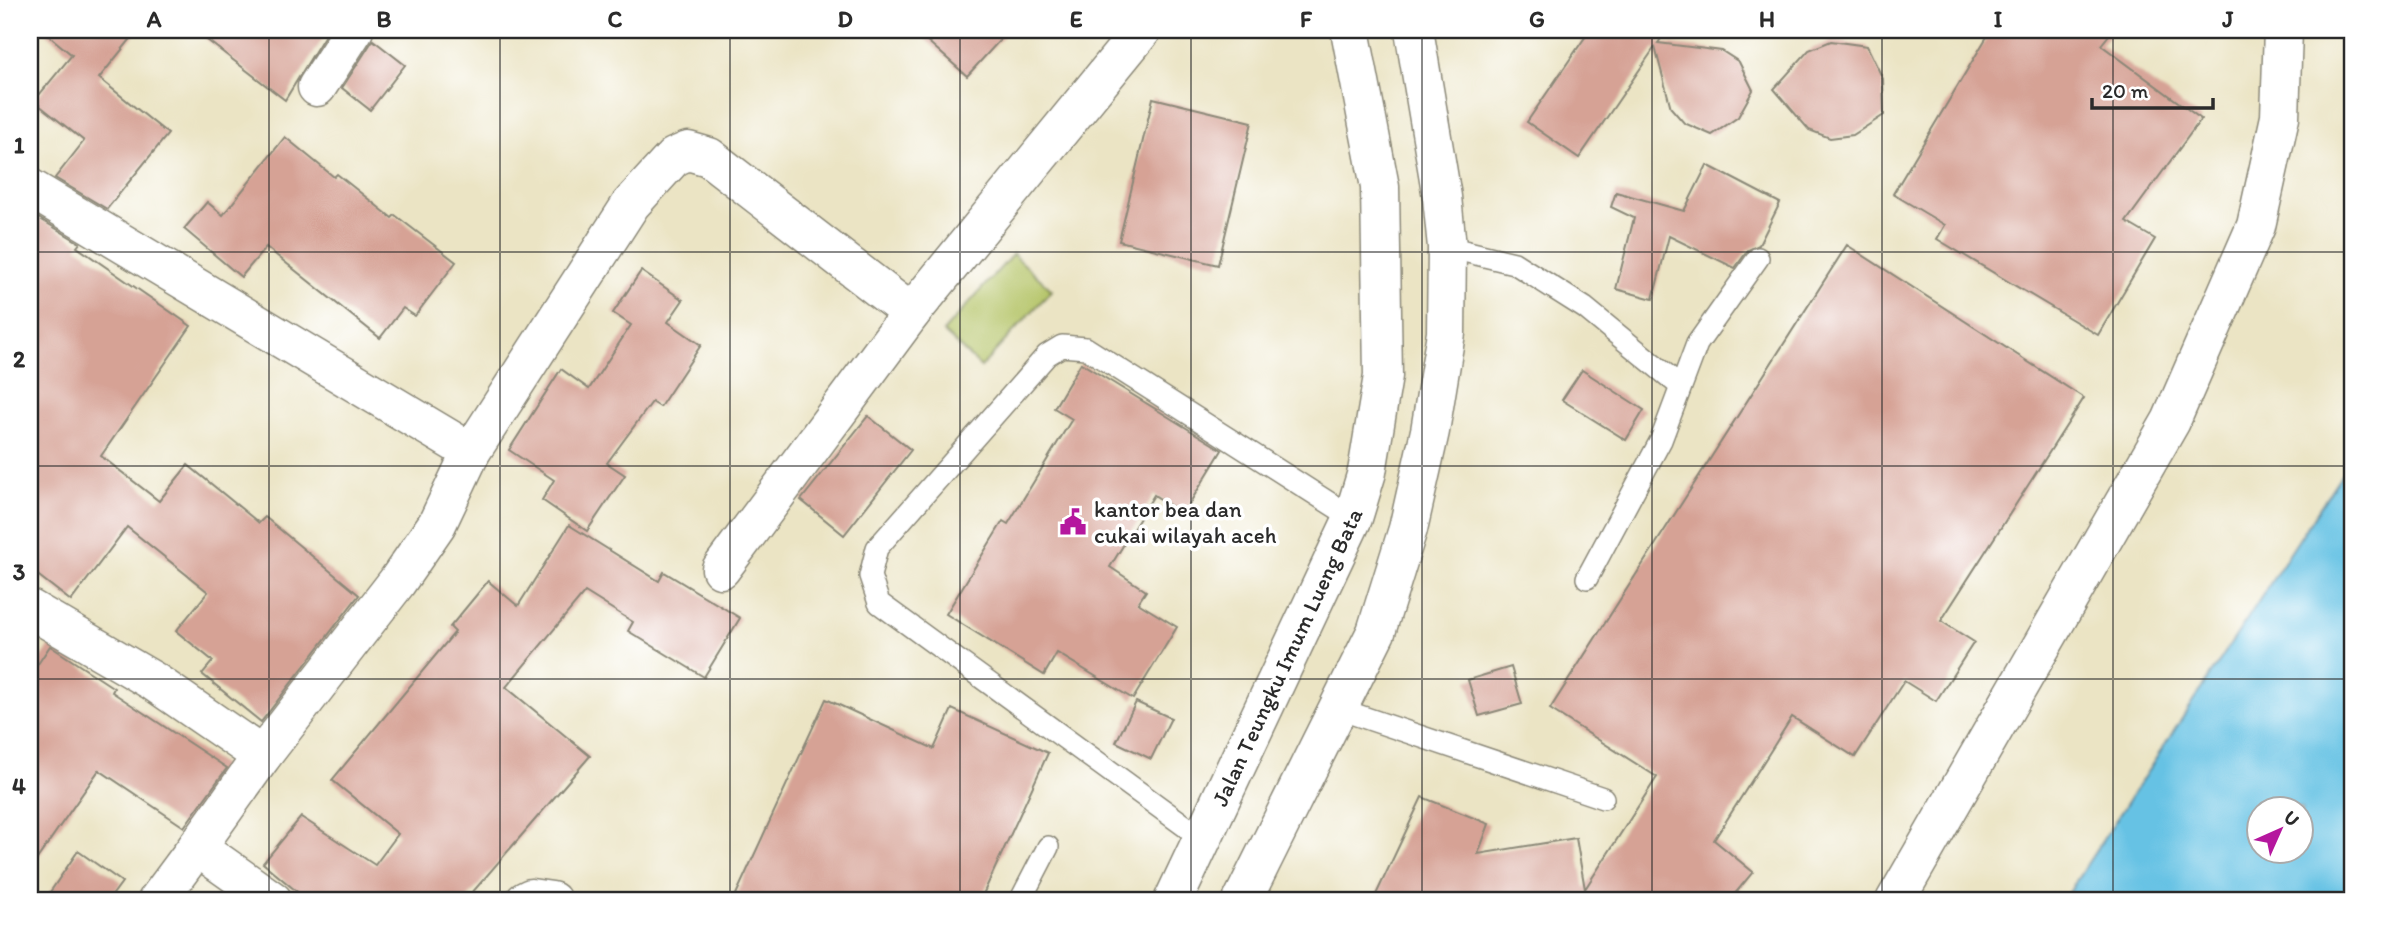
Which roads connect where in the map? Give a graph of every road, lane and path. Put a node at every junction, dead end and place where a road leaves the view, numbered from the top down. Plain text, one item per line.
1 (354, 30) edge
2 (1142, 30) edge
3 (1350, 30) edge
4 (1414, 30) edge
5 (2283, 30) edge
6 (317, 86) dead end
7 (30, 187) edge
8 (1447, 247) junction
9 (1758, 258) dead end
10 (911, 313) junction
11 (1679, 385) junction
12 (471, 452) junction
13 (1353, 518) junction
14 (721, 569) dead end
15 (1587, 578) dead end
16 (30, 609) edge
17 (1339, 709) junction
18 (262, 756) junction
19 (1603, 798) dead end
20 (1203, 839) junction
21 (197, 847) junction
22 (1048, 847) dead end
23 (157, 901) edge
24 (273, 901) edge
25 (525, 901) edge
26 (552, 901) edge
27 (1020, 901) edge
28 (1172, 901) edge
29 (1242, 901) edge
30 (1895, 901) edge

1 - 6 main road
2 - 10 main road
3 - 13 main road, Jalan Teungku Imum Lueng Bata
4 - 8 main road
5 - 30 main road
7 - 12 main road
8 - 11 lane
8 - 17 main road
9 - 11 lane
10 - 12 main road
10 - 14 main road
11 - 15 lane
12 - 18 main road
13 - 20 main road, Jalan Teungku Imum Lueng Bata
13 - 20 lane
16 - 18 main road
17 - 19 lane
17 - 29 main road
18 - 21 main road
20 - 28 main road, Jalan Teungku Imum Lueng Bata
21 - 23 main road
21 - 24 main road
22 - 27 lane
25 - 26 main road

